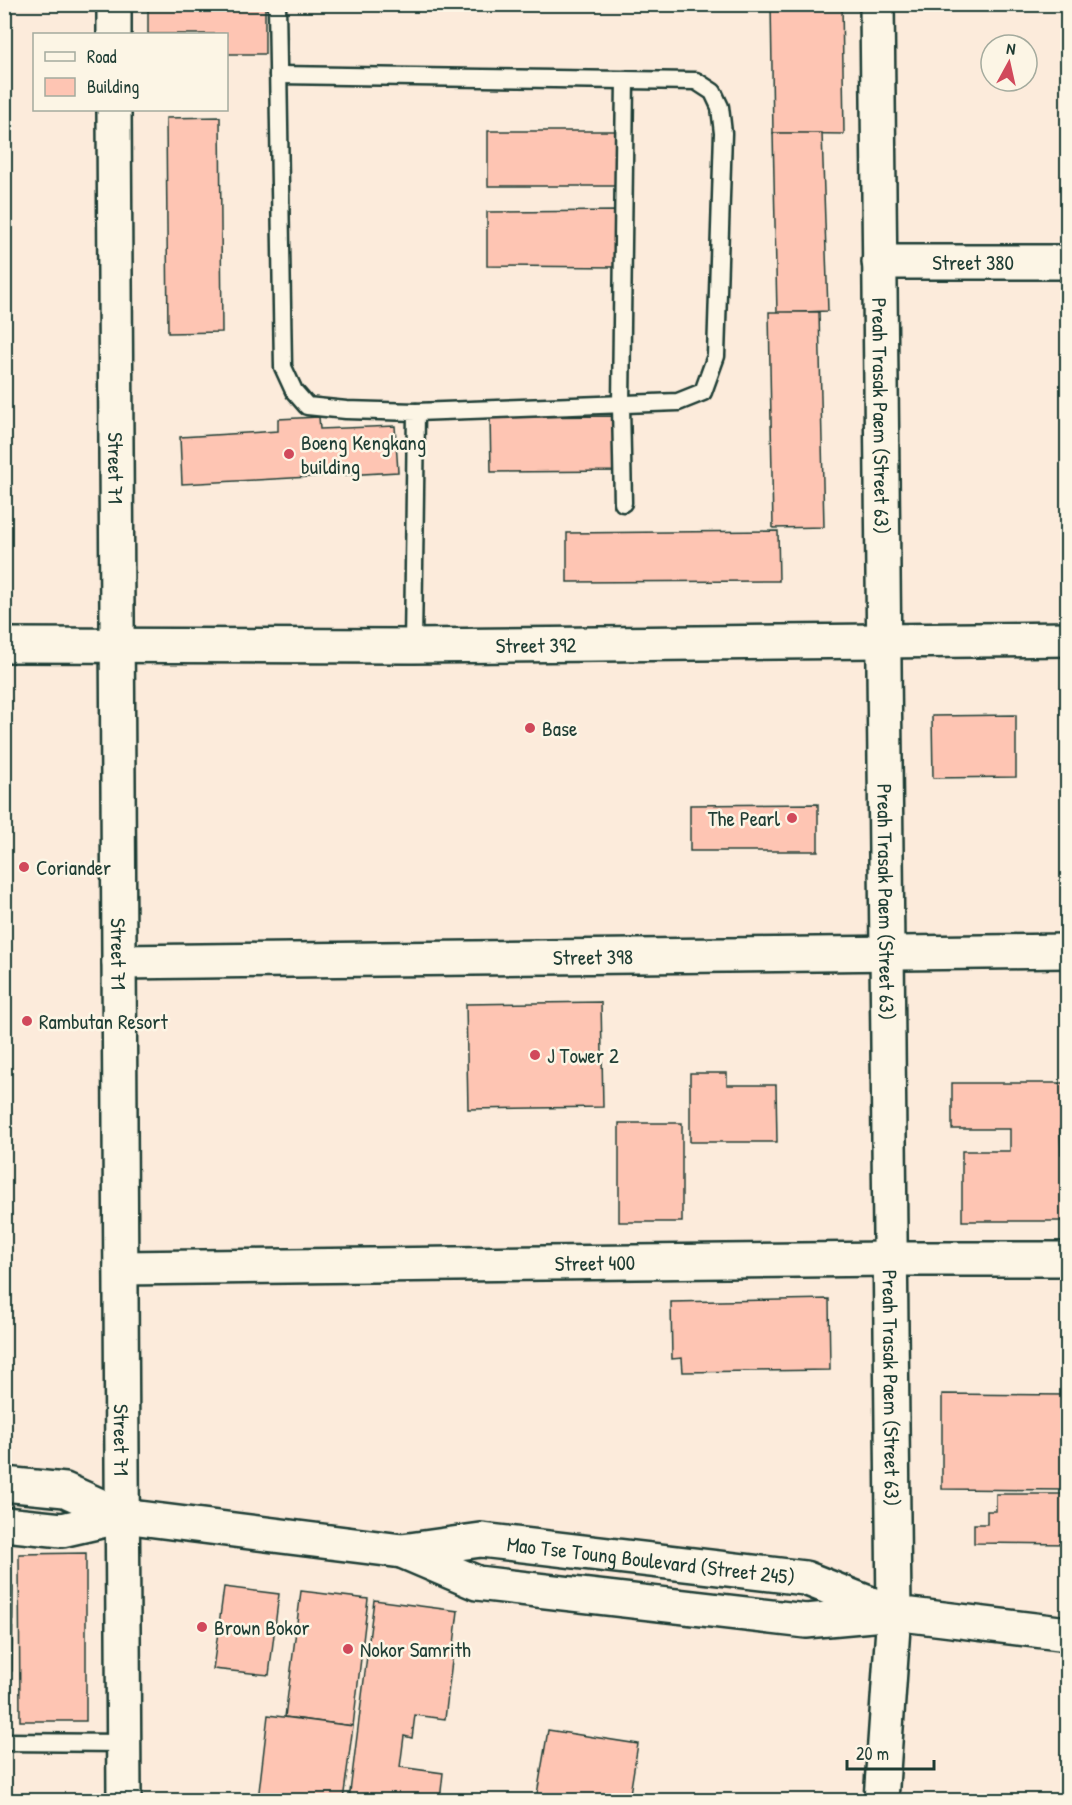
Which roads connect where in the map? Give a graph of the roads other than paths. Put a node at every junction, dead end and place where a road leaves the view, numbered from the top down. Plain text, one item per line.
1 (114, 4) edge
2 (277, 4) edge
3 (877, 4) edge
4 (114, 33) edge
5 (278, 75) junction
6 (625, 80) junction
7 (114, 111) edge
8 (879, 262) junction
9 (1068, 262) edge
10 (621, 405) junction
11 (416, 412) junction
12 (623, 503) dead end
13 (1068, 639) edge
14 (883, 640) junction
15 (4, 645) edge
16 (118, 645) junction
17 (413, 646) junction
18 (1068, 951) edge
19 (886, 953) junction
20 (119, 962) junction
21 (890, 1259) junction
22 (1068, 1260) edge
23 (121, 1268) junction
24 (4, 1484) edge
25 (123, 1516) junction
26 (4, 1524) edge
27 (402, 1551) junction
28 (894, 1613) junction
29 (1068, 1634) edge
30 (4, 1742) edge
31 (124, 1743) junction
32 (124, 1800) edge
33 (881, 1800) edge

1 - 4 street
2 - 5 lane
3 - 8 street, Preah Trasak Paem (Street 63)
5 - 6 lane
5 - 11 lane
6 - 10 lane
6 - 10 lane
7 - 16 street, Street 71
8 - 9 street, Street 380
8 - 14 street, Preah Trasak Paem (Street 63)
10 - 11 lane
10 - 12 lane
11 - 17 lane
13 - 14 street, Street 392
14 - 17 street, Street 392
14 - 19 street, Preah Trasak Paem (Street 63)
15 - 16 street, Street 392
16 - 17 street, Street 392
16 - 20 street, Street 71
18 - 19 street, Street 398
19 - 20 street, Street 398
19 - 21 street, Preah Trasak Paem (Street 63)
20 - 23 street, Street 71
21 - 22 street, Street 400
21 - 23 street, Street 400
21 - 28 street, Preah Trasak Paem (Street 63)
23 - 25 street, Street 71
24 - 25 street, Mao Tse Toung Boulevard (Street 245)
25 - 26 street, Mao Tse Toung Boulevard (Street 245)
25 - 27 street, Mao Tse Toung Boulevard (Street 245)
25 - 31 street, Street 71
27 - 28 street, Mao Tse Toung Boulevard (Street 245)
27 - 28 street, Mao Tse Toung Boulevard (Street 245)
28 - 29 street, Mao Tse Toung Boulevard (Street 245)
28 - 33 street, Preah Trasak Paem (Street 63)
30 - 31 lane
31 - 32 street, Street 71

